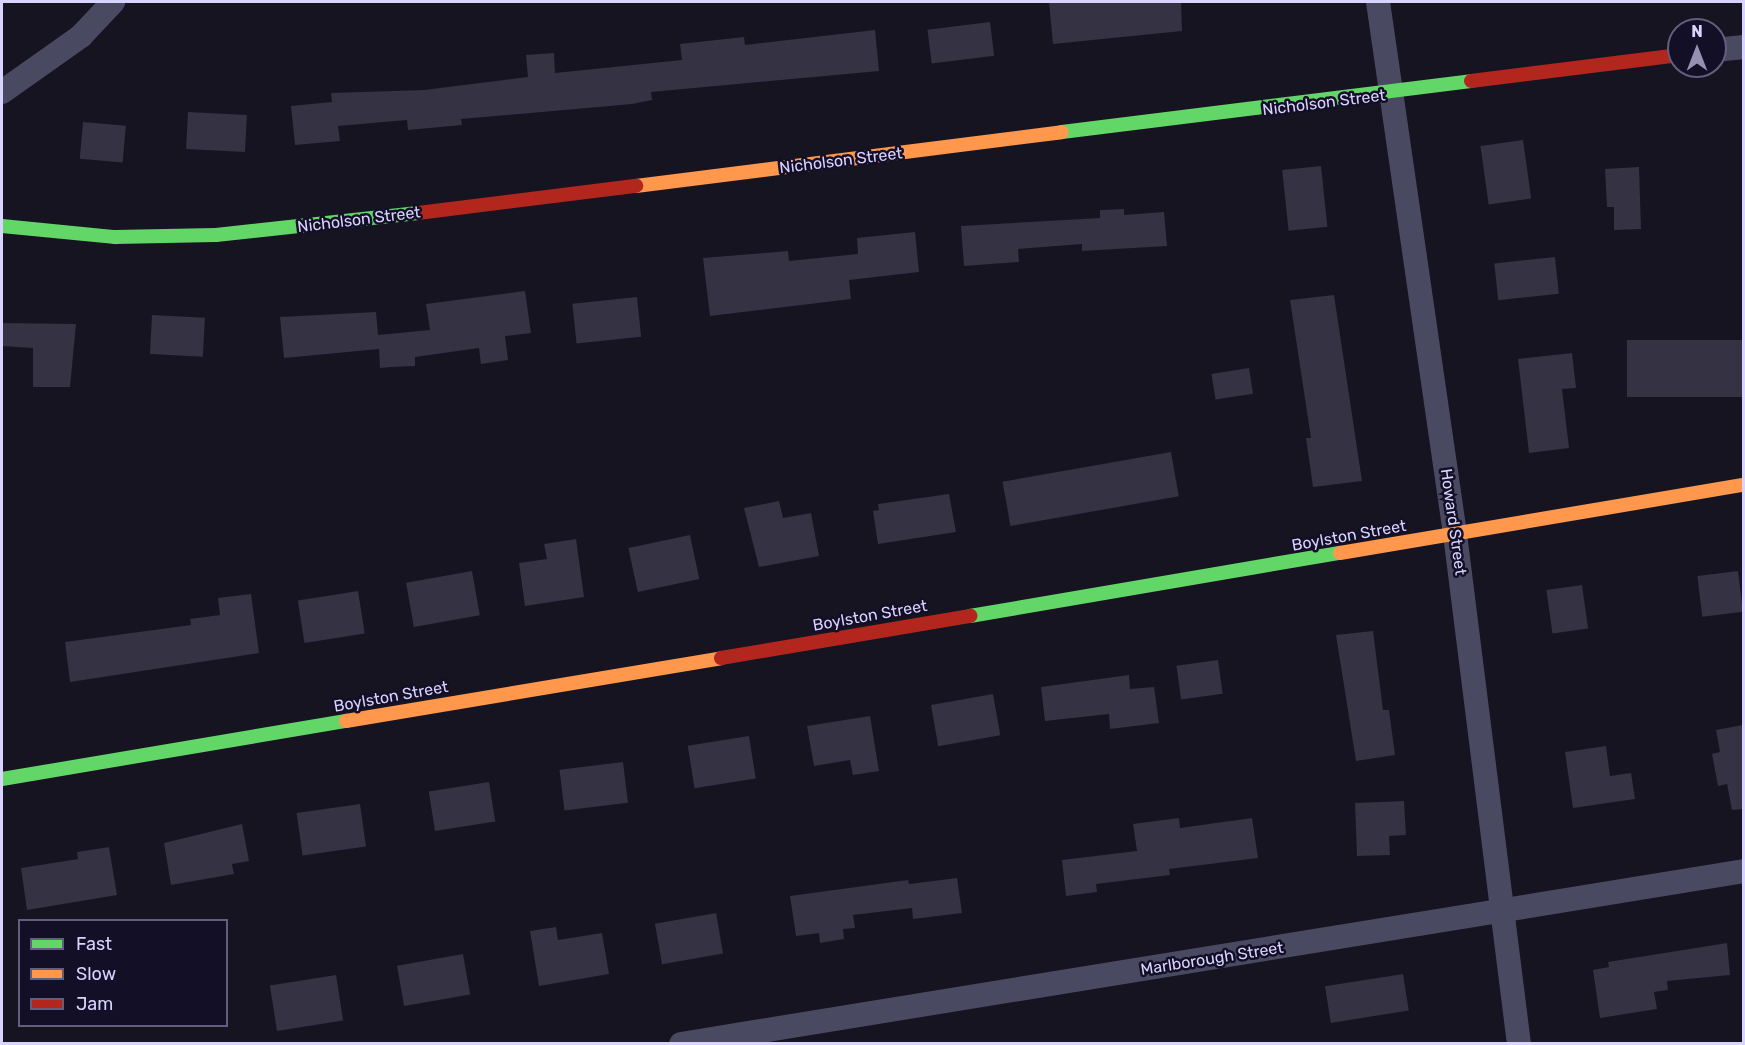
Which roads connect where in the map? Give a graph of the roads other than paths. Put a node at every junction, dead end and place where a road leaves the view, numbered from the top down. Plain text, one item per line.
1 (113, 2) edge
2 (1378, 2) edge
3 (1743, 47) edge
4 (1727, 49) edge
5 (1667, 57) edge
6 (2, 92) edge
7 (1390, 95) junction
8 (2, 226) edge
9 (1743, 485) edge
10 (1455, 534) junction
11 (2, 779) edge
12 (1743, 871) edge
13 (1503, 913) junction
14 (681, 1044) edge
15 (1519, 1044) edge

1 - 6 street
2 - 7 street, Howard Street
3 - 4 street
5 - 7 street, Nicholson Street
7 - 8 street, Nicholson Street
7 - 10 street, Howard Street
9 - 10 street, Boylston Street
10 - 11 street, Boylston Street
10 - 13 street, Howard Street
12 - 13 street, Marlborough Street
13 - 14 street, Marlborough Street
13 - 15 street, Howard Street

